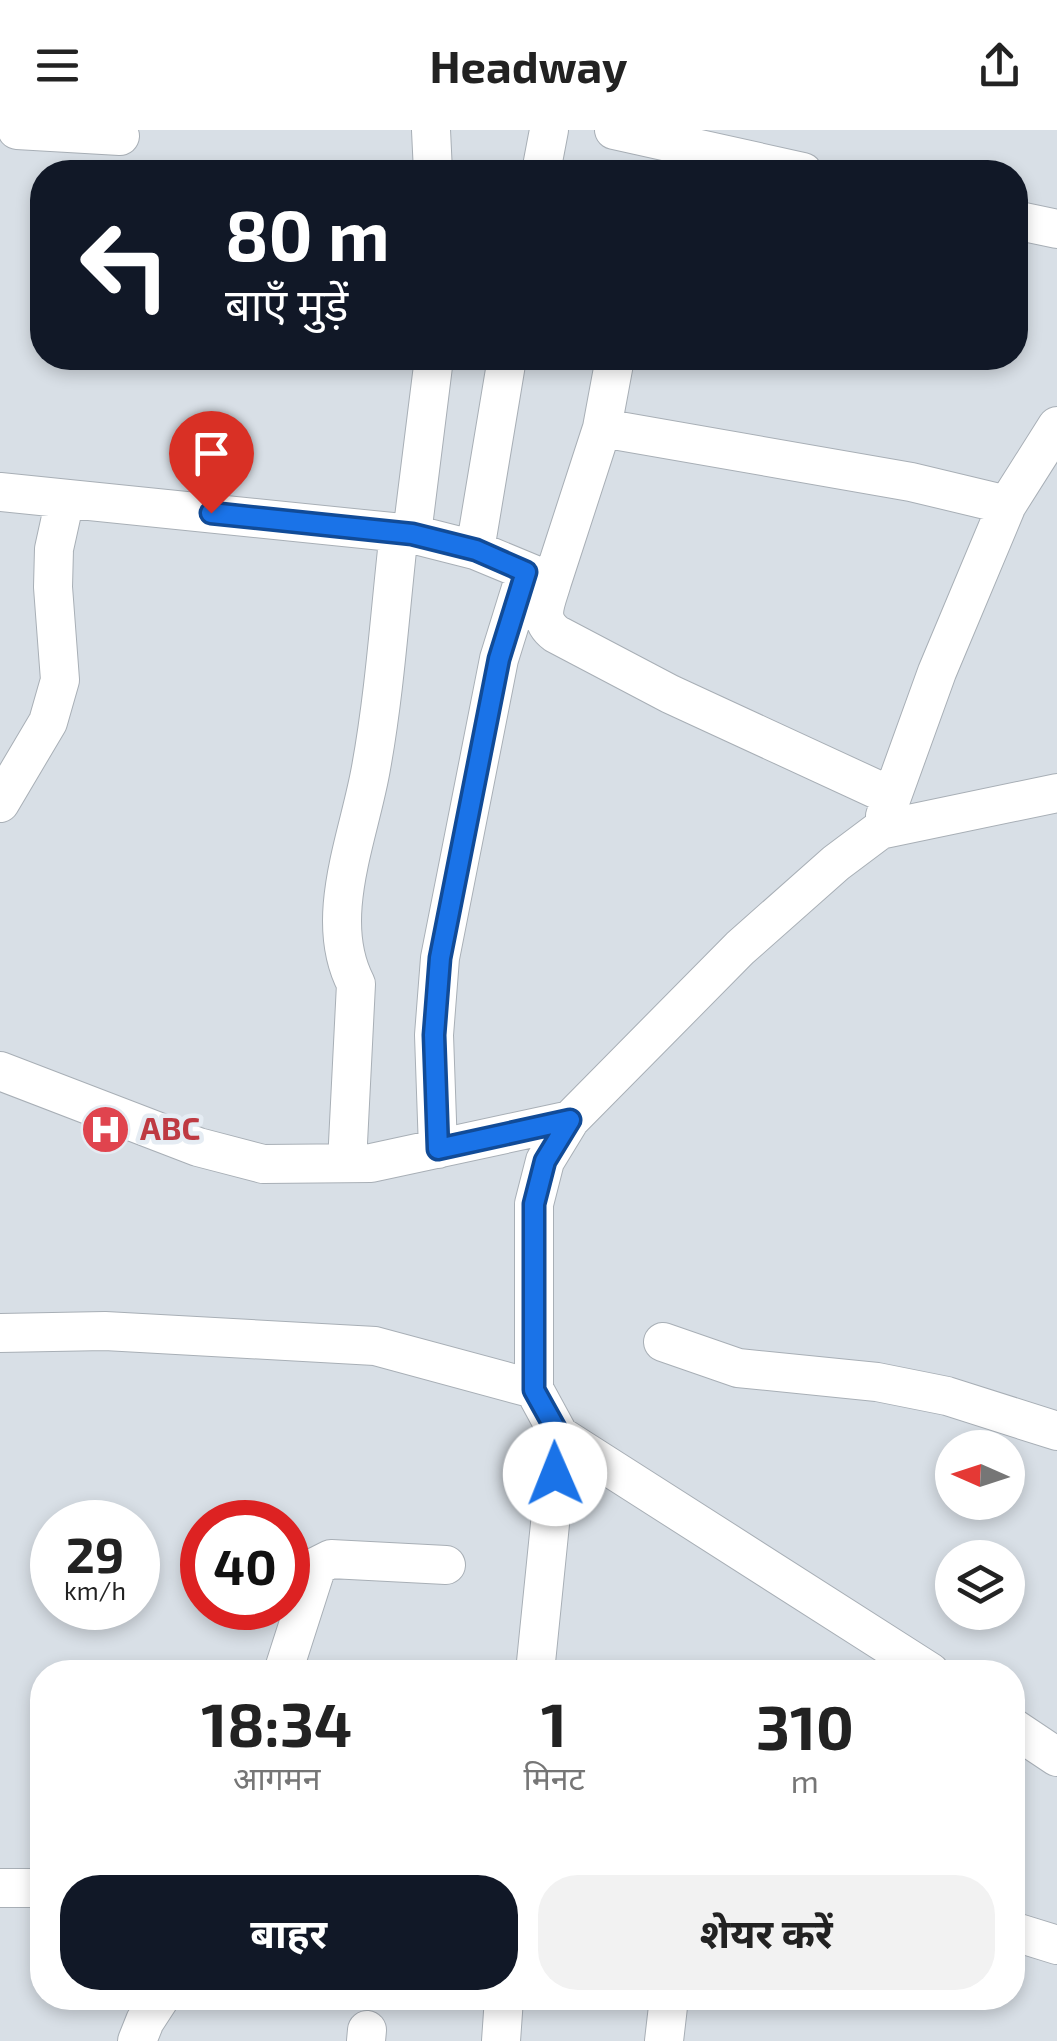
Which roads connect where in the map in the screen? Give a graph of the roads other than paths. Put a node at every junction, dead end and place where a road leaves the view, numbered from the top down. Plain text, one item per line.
1 (16, 130) edge
2 (431, 130) edge
3 (549, 130) edge
4 (614, 130) edge
5 (120, 136) dead end
6 (664, 147) edge
7 (432, 160) edge
8 (543, 160) edge
9 (736, 160) edge
10 (1028, 223) edge
11 (1057, 230) edge
12 (432, 370) edge
13 (505, 370) edge
14 (613, 370) edge
15 (1057, 426) edge
16 (602, 428) junction
17 (1030, 486) edge
18 (0, 492) edge
19 (64, 499) junction
20 (405, 533) junction
21 (476, 550) junction
22 (539, 577) junction
23 (1057, 793) edge
24 (0, 803) edge
25 (886, 813) junction
26 (0, 1072) edge
27 (570, 1120) junction
28 (438, 1149) junction
29 (348, 1163) junction
30 (0, 1333) edge
31 (663, 1342) dead end
32 (534, 1390) junction
33 (1057, 1431) edge
34 (559, 1435) junction
35 (446, 1565) dead end
36 (286, 1660) edge
37 (536, 1660) edge
38 (911, 1660) edge
39 (1025, 1736) edge
40 (1057, 1757) edge
41 (0, 1888) edge
42 (30, 1888) edge
43 (1025, 1935) edge
44 (1057, 1944) edge
45 (154, 2010) edge
46 (503, 2010) edge
47 (667, 2010) edge
48 (137, 2041) edge
49 (501, 2041) edge
50 (664, 2041) edge

1 - 5 street
2 - 7 street
3 - 8 street
4 - 6 street
6 - 9 street
10 - 11 street
12 - 20 street
13 - 21 street
14 - 16 street
15 - 17 street
16 - 17 street
16 - 22 street
17 - 25 street
18 - 19 street
19 - 20 street
19 - 24 street
20 - 21 street
20 - 29 street
21 - 22 street
22 - 25 street
22 - 28 street
23 - 25 street
25 - 27 street
26 - 29 street
27 - 28 street
27 - 32 street
28 - 29 street
30 - 32 street
31 - 33 street
32 - 34 street
34 - 37 street
34 - 38 street
35 - 36 street
39 - 40 street
41 - 42 street
43 - 44 street
45 - 48 street
46 - 49 street
47 - 50 street

